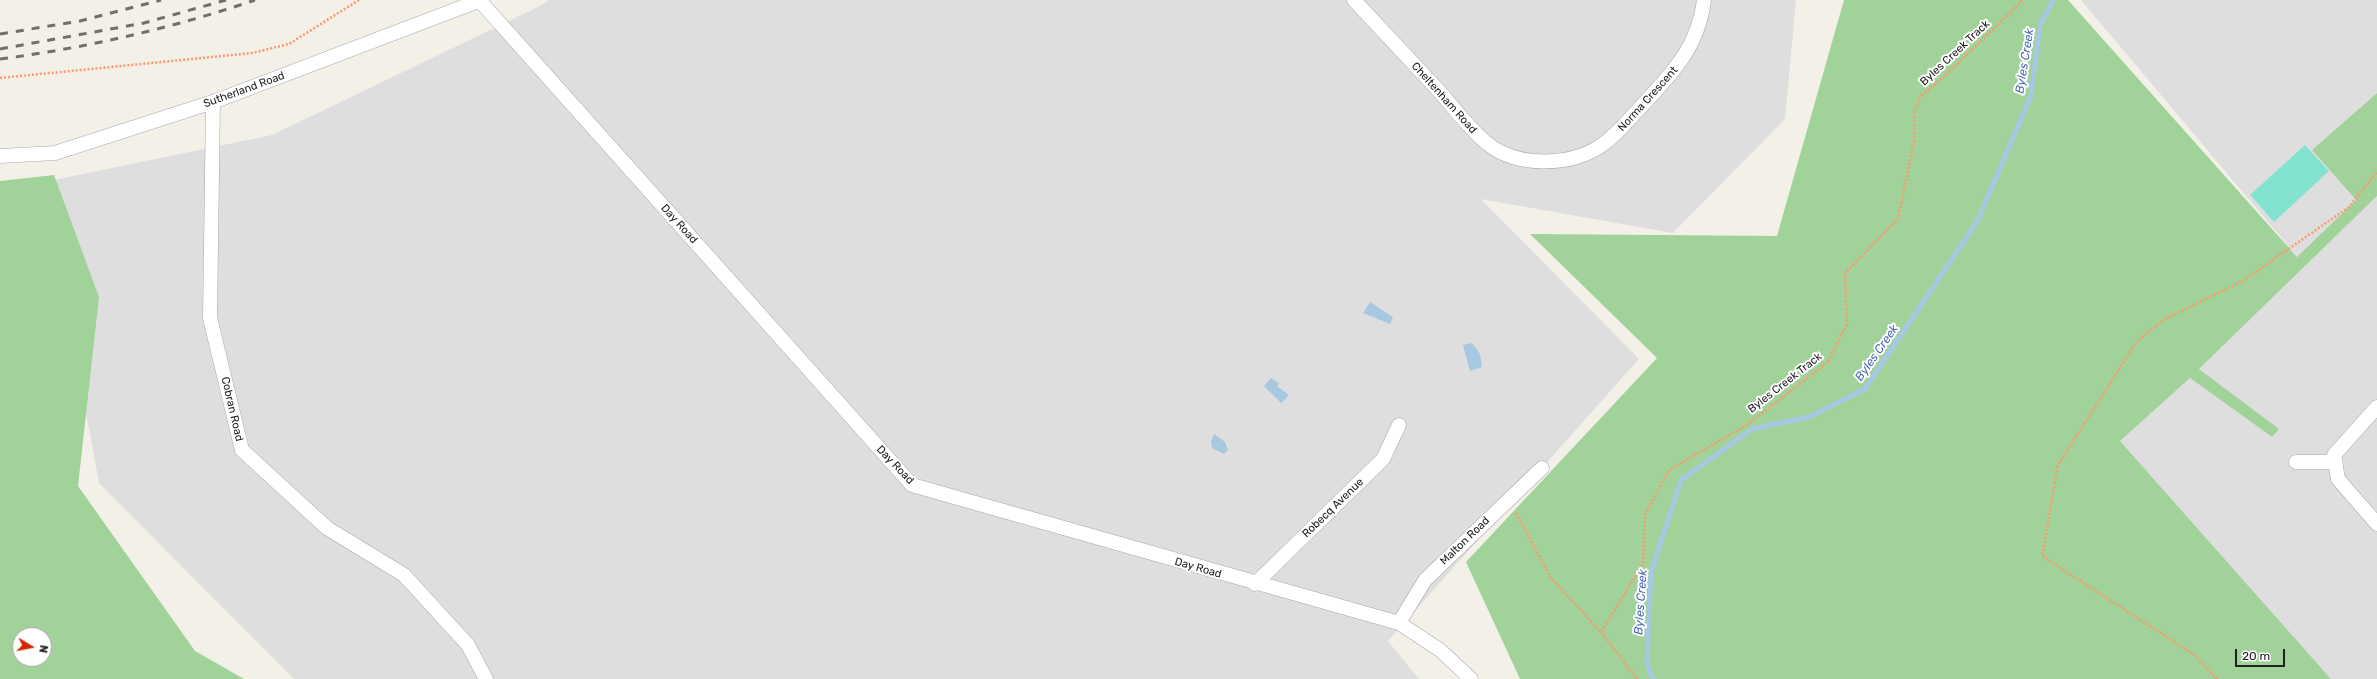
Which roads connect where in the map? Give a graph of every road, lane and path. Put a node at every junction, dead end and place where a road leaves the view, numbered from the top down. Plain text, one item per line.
1 (359, 0) edge
2 (480, 0) edge
3 (1354, 0) edge
4 (1704, 0) edge
5 (2023, 0) edge
6 (0, 78) edge
7 (213, 102) junction
8 (0, 156) edge
9 (1554, 161) joint
10 (2377, 172) edge
11 (2377, 407) edge
12 (1399, 425) dead end
13 (2296, 462) dead end
14 (2334, 462) junction
15 (1542, 468) dead end
16 (1509, 500) junction
17 (2377, 524) edge
18 (1256, 584) junction
19 (1400, 623) junction
20 (1601, 632) junction
21 (486, 679) edge
22 (1471, 679) edge
23 (1637, 679) edge
24 (2217, 679) edge

1 - 6 path
2 - 7 street, Sutherland Road
2 - 18 street, Day Road
3 - 9 street, Cheltenham Road
4 - 9 street, Norma Crescent
5 - 20 path, Byles Creek Track
7 - 8 street, Sutherland Road
7 - 21 street, Cobran Road
10 - 24 path
11 - 14 street
12 - 18 street, Robecq Avenue
13 - 14 street
14 - 17 street
15 - 16 street, Malton Road
16 - 19 street, Malton Road
16 - 20 path
18 - 19 street, Day Road
19 - 22 street, Day Road
20 - 23 path

